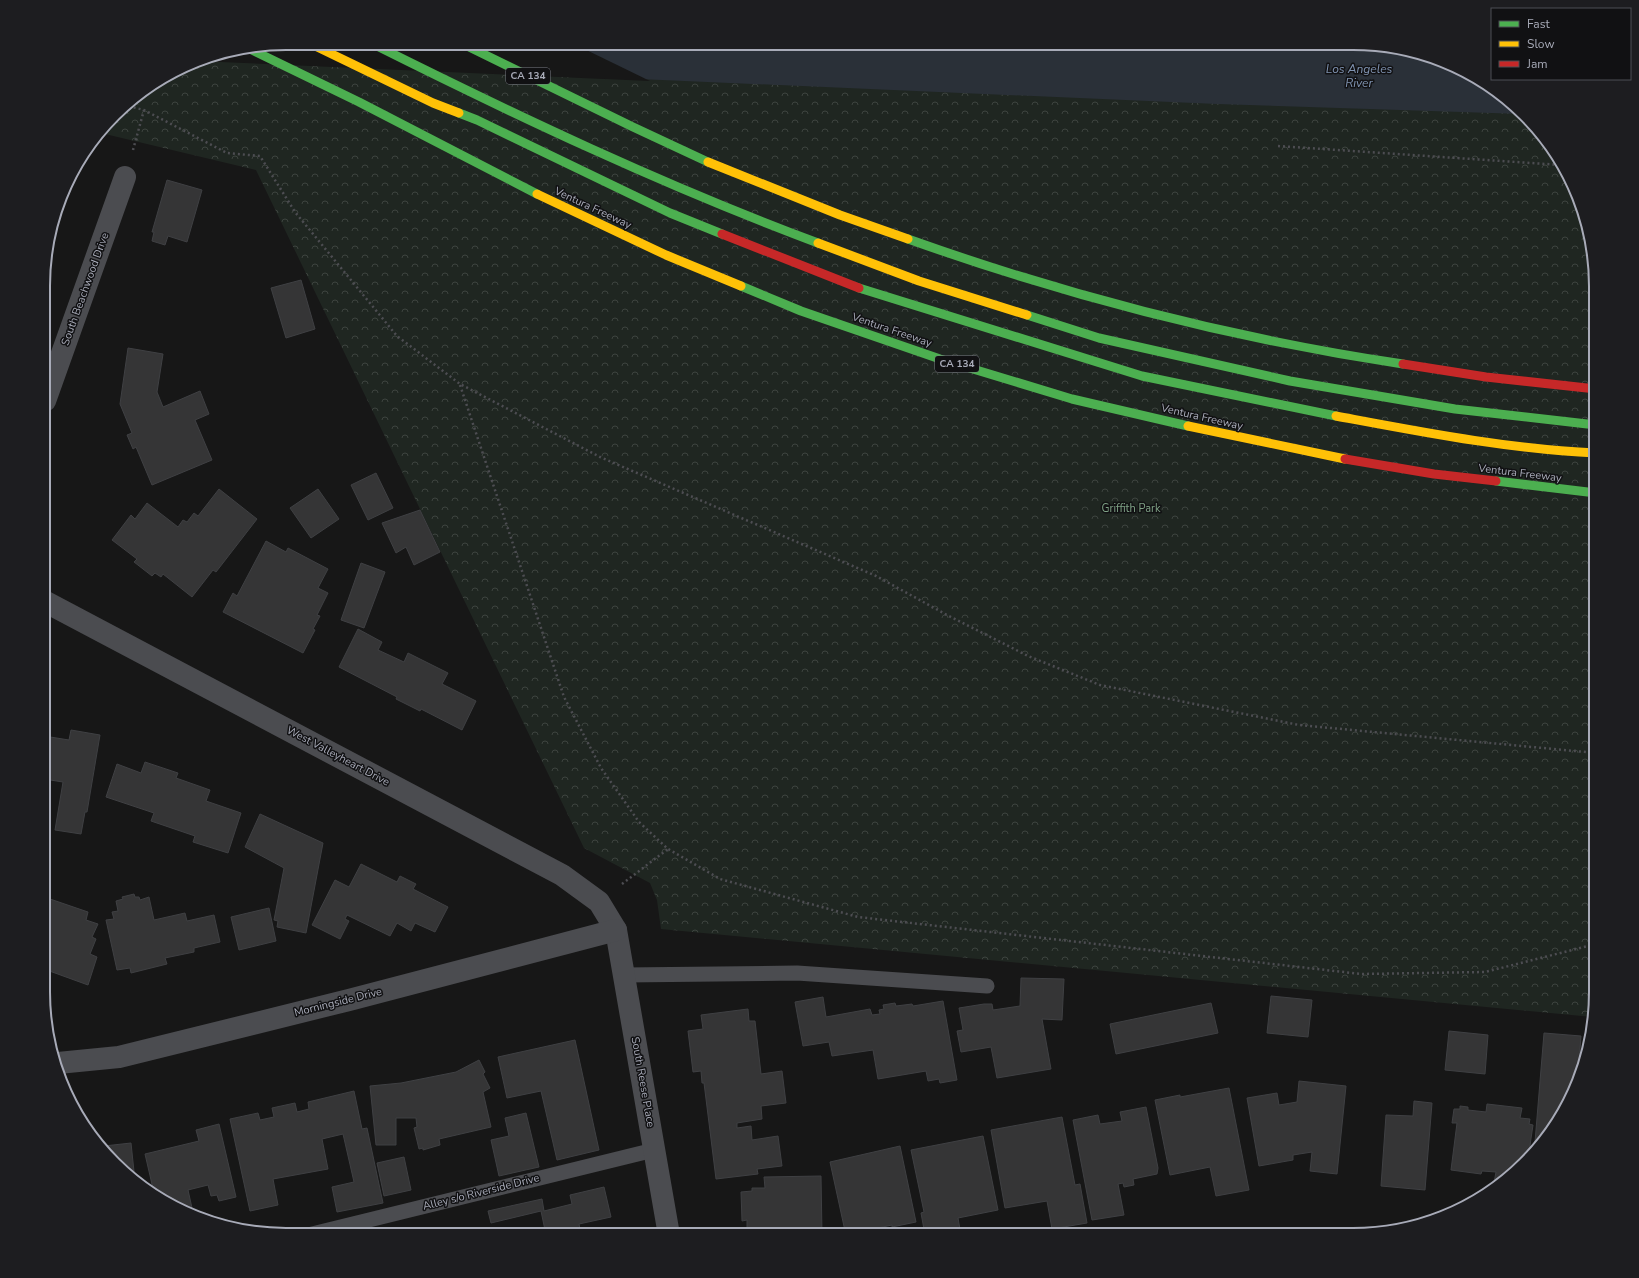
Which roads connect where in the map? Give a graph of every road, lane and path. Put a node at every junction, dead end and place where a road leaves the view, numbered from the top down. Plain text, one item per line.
1 (323, 50) edge
2 (384, 50) edge
3 (475, 50) edge
4 (256, 52) edge
5 (132, 107) edge
6 (144, 110) junction
7 (1278, 146) dead end
8 (1555, 165) edge
9 (125, 177) joint
10 (460, 384) junction
11 (50, 387) edge
12 (1589, 388) edge
13 (1589, 424) edge
14 (1589, 452) edge
15 (1589, 492) edge
16 (50, 604) edge
17 (1589, 752) edge
18 (668, 849) junction
19 (599, 902) junction
20 (616, 930) junction
21 (1589, 946) edge
22 (624, 975) junction
23 (988, 986) dead end
24 (61, 1063) edge
25 (654, 1150) junction
26 (333, 1228) edge
27 (668, 1228) edge

1 - 14 highway
2 - 13 highway
3 - 12 highway, CA 134
4 - 15 highway, Ventura Freeway / CA 134
5 - 6 path
6 - 9 path
6 - 10 path
7 - 8 path
9 - 11 street, South Beachwood Drive
10 - 17 path
10 - 18 path
16 - 19 street, West Valleyheart Drive
18 - 19 path
18 - 21 path
19 - 20 street, West Valleyheart Drive
20 - 22 street, South Reese Place
20 - 24 street, Morningside Drive
22 - 23 lane
22 - 25 street, South Reese Place
25 - 26 lane, Alley s/o Riverside Drive
25 - 27 street, South Reese Place

